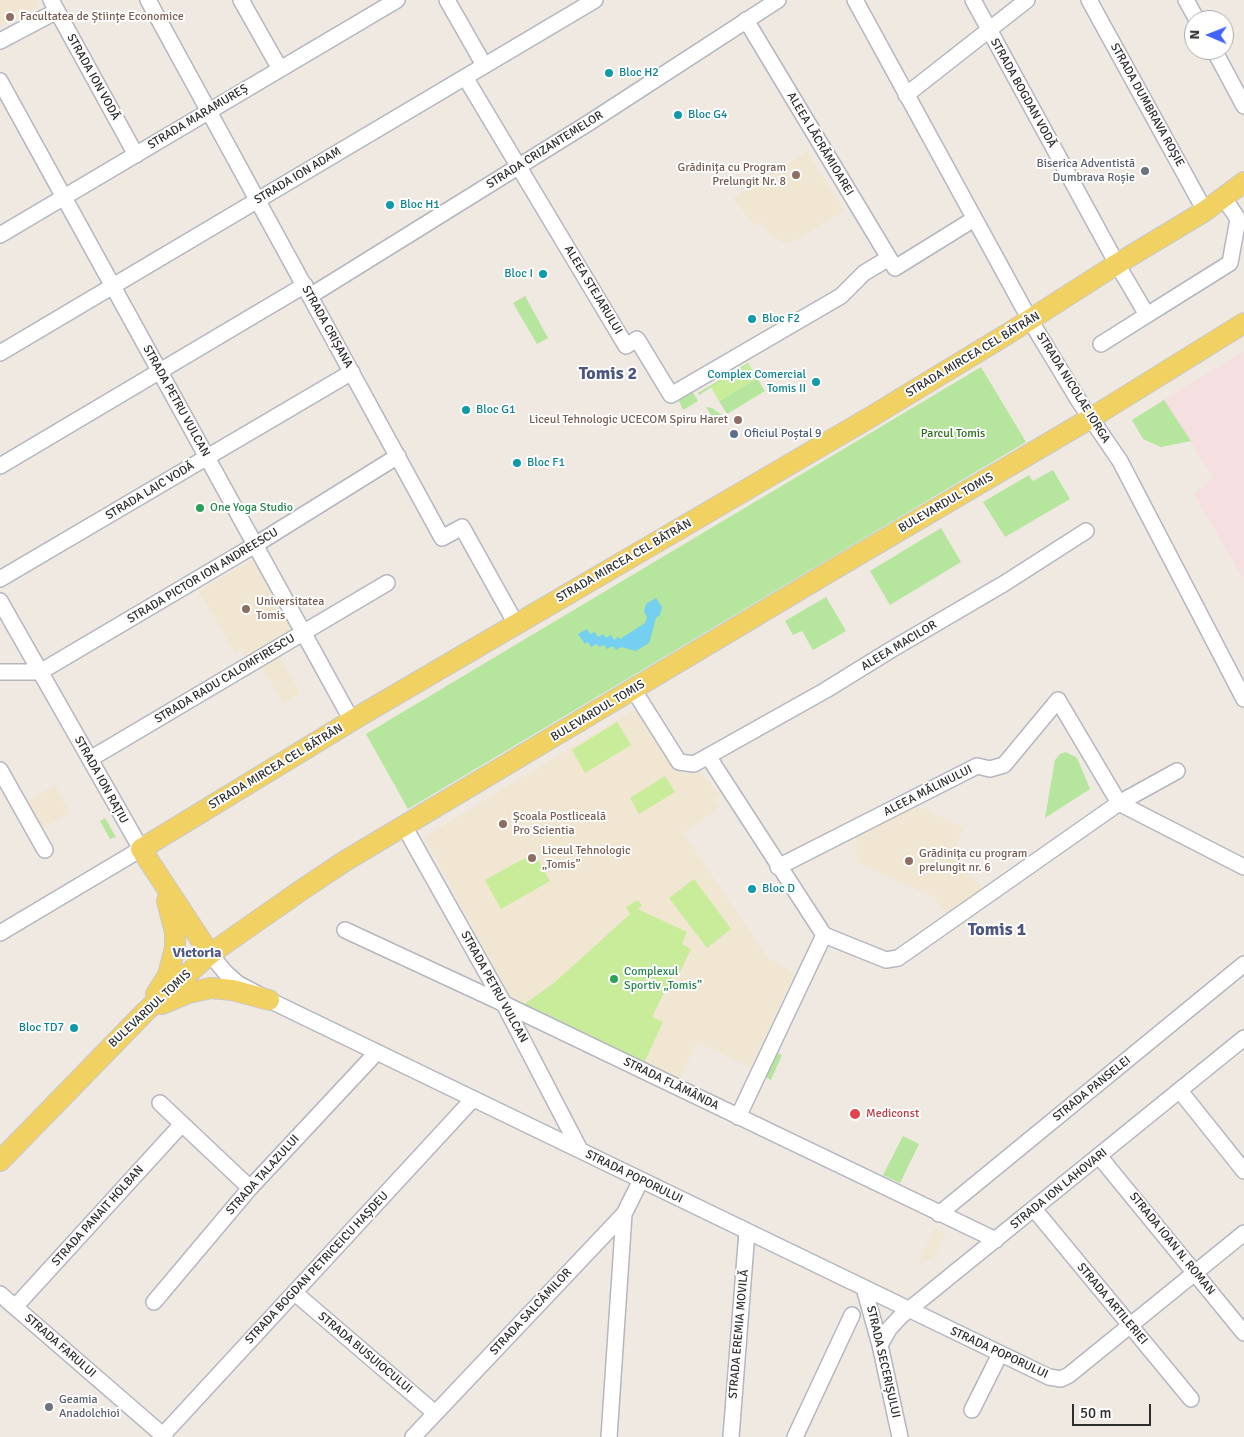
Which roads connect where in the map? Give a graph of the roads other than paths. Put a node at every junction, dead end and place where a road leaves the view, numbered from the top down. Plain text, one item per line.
1 (148, 0) edge
2 (241, 0) edge
3 (397, 0) edge
4 (447, 0) edge
5 (595, 0) edge
6 (778, 0) edge
7 (855, 0) edge
8 (973, 0) edge
9 (1026, 0) edge
10 (1089, 0) edge
11 (54, 6) edge
12 (746, 20) junction
13 (989, 30) junction
14 (0, 41) edge
15 (1219, 60) edge
16 (484, 65) junction
17 (280, 69) junction
18 (465, 77) junction
19 (0, 81) edge
20 (906, 95) junction
21 (1244, 106) edge
22 (209, 111) junction
23 (136, 155) junction
24 (519, 166) junction
25 (1244, 182) edge
26 (65, 196) junction
27 (1224, 198) junction
28 (258, 200) junction
29 (1206, 210) junction
30 (974, 218) junction
31 (0, 235) edge
32 (892, 263) junction
33 (1117, 264) junction
34 (114, 285) junction
35 (307, 290) junction
36 (1147, 315) junction
37 (1030, 320) junction
38 (1244, 323) edge
39 (1101, 344) dead end
40 (0, 353) edge
41 (160, 371) junction
42 (352, 372) junction
43 (1091, 418) junction
44 (398, 456) junction
45 (207, 457) junction
46 (0, 466) edge
47 (1086, 530) dead end
48 (255, 545) junction
49 (0, 579) edge
50 (387, 583) dead end
51 (0, 601) edge
52 (516, 624) junction
53 (302, 633) junction
54 (0, 672) edge
55 (40, 672) junction
56 (634, 689) junction
57 (1244, 699) edge
58 (352, 721) junction
59 (708, 756) junction
60 (90, 759) junction
61 (0, 770) edge
62 (1177, 771) dead end
63 (1119, 803) junction
64 (404, 826) junction
65 (141, 849) junction
66 (45, 850) dead end
67 (778, 867) junction
68 (1244, 868) edge
69 (160, 880) junction
70 (345, 930) dead end
71 (0, 933) edge
72 (824, 935) junction
73 (210, 954) junction
74 (1244, 964) edge
75 (269, 1000) junction
76 (504, 1004) junction
77 (146, 1010) junction
78 (1244, 1038) edge
79 (377, 1052) junction
80 (1180, 1090) junction
81 (473, 1099) junction
82 (160, 1103) dead end
83 (738, 1117) junction
84 (182, 1124) junction
85 (580, 1150) junction
86 (1099, 1156) junction
87 (0, 1161) edge
88 (1244, 1171) edge
89 (642, 1180) junction
90 (250, 1188) junction
91 (1034, 1209) junction
92 (624, 1214) junction
93 (939, 1214) junction
94 (747, 1231) junction
95 (1244, 1232) edge
96 (996, 1240) junction
97 (1195, 1272) junction
98 (864, 1288) junction
99 (295, 1293) junction
100 (0, 1294) edge
101 (154, 1302) dead end
102 (15, 1308) junction
103 (916, 1313) junction
104 (852, 1315) dead end
105 (1130, 1325) junction
106 (1244, 1333) edge
107 (880, 1345) junction
108 (1000, 1354) junction
109 (884, 1364) junction
110 (1191, 1399) dead end
111 (972, 1410) dead end
112 (436, 1413) junction
113 (163, 1436) edge
114 (413, 1437) edge
115 (609, 1437) edge
116 (731, 1437) edge
117 (795, 1437) edge
118 (900, 1437) edge

1 - 22 street, STRADA CRIȘANA
2 - 17 street
3 - 17 street, STRADA MARAMUREȘ
4 - 16 street
5 - 16 street, STRADA ION ADAM
6 - 12 street, STRADA CRIZANTEMELOR
7 - 20 street, STRADA NICOLAE IORGA
8 - 13 street, STRADA BOGDAN VODĂ
9 - 13 street
10 - 29 street, STRADA DUMBRAVA ROȘIE
11 - 14 street
11 - 23 street, STRADA ION VODĂ
12 - 24 street, STRADA CRIZANTEMELOR
12 - 32 street, ALEEA LĂCRĂMIOAREI
13 - 20 street
13 - 33 street, STRADA BOGDAN VODĂ
15 - 21 street
16 - 18 street, STRADA ION ADAM
17 - 22 street, STRADA MARAMUREȘ
18 - 24 street
18 - 28 street, STRADA ION ADAM
19 - 26 street, STRADA PETRU VULCAN
20 - 30 street, STRADA NICOLAE IORGA
22 - 23 street, STRADA MARAMUREȘ
22 - 28 street, STRADA CRIȘANA
23 - 26 street, STRADA MARAMUREȘ
24 - 32 street, ALEEA STEJARULUI
24 - 35 street, STRADA CRIZANTEMELOR
25 - 27 main road, STRADA MIRCEA CEL BĂTRÂN
26 - 31 street, STRADA MARAMUREȘ
26 - 34 street, STRADA PETRU VULCAN
27 - 29 main road, STRADA MIRCEA CEL BĂTRÂN
27 - 36 street
28 - 34 street, STRADA ION ADAM
28 - 35 street, STRADA CRIȘANA
29 - 33 main road, STRADA MIRCEA CEL BĂTRÂN
30 - 32 street
30 - 37 street, STRADA NICOLAE IORGA
33 - 36 street, STRADA BOGDAN VODĂ
33 - 37 main road, STRADA MIRCEA CEL BĂTRÂN
34 - 40 street, STRADA ION ADAM
34 - 41 street, STRADA PETRU VULCAN
35 - 41 street, STRADA CRIZANTEMELOR
35 - 42 street, STRADA CRIȘANA
36 - 39 street
37 - 43 street, STRADA NICOLAE IORGA
37 - 52 main road, STRADA MIRCEA CEL BĂTRÂN
38 - 43 main road, BULEVARDUL TOMIS
41 - 45 street, STRADA PETRU VULCAN
41 - 46 street, STRADA CRIZANTEMELOR
42 - 44 street, STRADA CRIȘANA
42 - 45 street, STRADA LAIC VODĂ
43 - 56 main road, BULEVARDUL TOMIS
43 - 57 street, STRADA NICOLAE IORGA
44 - 48 street, STRADA PICTOR ION ANDREESCU
44 - 52 street, STRADA CRIȘANA
45 - 48 street, STRADA PETRU VULCAN
45 - 49 street, STRADA LAIC VODĂ
47 - 59 street, ALEEA MACILOR
48 - 53 street, STRADA PETRU VULCAN
48 - 55 street, STRADA PICTOR ION ANDREESCU
50 - 53 street, STRADA RADU CALOMFIRESCU
51 - 55 street, STRADA ION RAȚIU
52 - 58 main road, STRADA MIRCEA CEL BĂTRÂN
53 - 58 street, STRADA PETRU VULCAN
53 - 60 street, STRADA RADU CALOMFIRESCU
54 - 55 street
55 - 60 street, STRADA ION RAȚIU
56 - 59 street
56 - 64 main road, BULEVARDUL TOMIS
58 - 65 main road, STRADA MIRCEA CEL BĂTRÂN
59 - 67 street
60 - 65 street, STRADA ION RAȚIU
61 - 66 street
62 - 63 street
63 - 67 street, ALEEA MĂLINULUI
63 - 68 street
63 - 72 street
64 - 73 main road, BULEVARDUL TOMIS
64 - 76 street, STRADA PETRU VULCAN
65 - 69 main road, STRADA ION RAȚIU
65 - 71 street, STRADA MIRCEA CEL BĂTRÂN
67 - 72 street
69 - 73 main road, STRADA ION RAȚIU
69 - 77 main road
70 - 76 street, STRADA FLĂMÂNDA
72 - 83 street
73 - 75 street, STRADA POPORULUI
73 - 77 main road, BULEVARDUL TOMIS
74 - 93 street, STRADA PANSELEI
75 - 77 main road
75 - 79 street, STRADA POPORULUI
76 - 83 street, STRADA FLĂMÂNDA
76 - 85 street, STRADA PETRU VULCAN
77 - 87 main road, BULEVARDUL TOMIS
78 - 80 street, STRADA ION LAHOVARI
79 - 81 street, STRADA POPORULUI
79 - 90 street, STRADA TALAZULUI
80 - 86 street, STRADA ION LAHOVARI
80 - 88 street
81 - 85 street, STRADA POPORULUI
81 - 99 street, STRADA BOGDAN PETRICEICU HAȘDEU
82 - 84 street
83 - 93 street, STRADA FLĂMÂNDA
84 - 90 street
84 - 102 street, STRADA PANAIT HOLBAN
85 - 89 street, STRADA POPORULUI
86 - 91 street, STRADA ION LAHOVARI
86 - 97 street, STRADA IOAN N. ROMAN
89 - 92 street, STRADA SALCÂMILOR
89 - 94 street, STRADA POPORULUI
90 - 101 street, STRADA TALAZULUI
91 - 96 street, STRADA ION LAHOVARI
91 - 105 street, STRADA ARTILERIEI
92 - 112 street, STRADA SALCÂMILOR
92 - 115 street
93 - 96 street, STRADA FLĂMÂNDA
94 - 98 street, STRADA POPORULUI
94 - 116 street, STRADA EREMIA MOVILĂ
95 - 97 street
96 - 103 street, STRADA ION LAHOVARI
97 - 105 street
97 - 106 street, STRADA IOAN N. ROMAN
98 - 103 street, STRADA POPORULUI
98 - 107 street, STRADA SECERIȘULUI
99 - 112 street, STRADA BUSUIOCULUI
99 - 113 street, STRADA BOGDAN PETRICEICU HAȘDEU
100 - 102 street, STRADA FARULUI
102 - 113 street, STRADA FARULUI
103 - 107 street, STRADA ION LAHOVARI
103 - 108 street, STRADA POPORULUI
103 - 109 street
104 - 117 street
105 - 108 street, STRADA POPORULUI
105 - 110 street, STRADA ARTILERIEI
107 - 109 street, STRADA SECERIȘULUI
108 - 111 street
109 - 118 street, STRADA SECERIȘULUI
112 - 114 street, STRADA SALCÂMILOR

